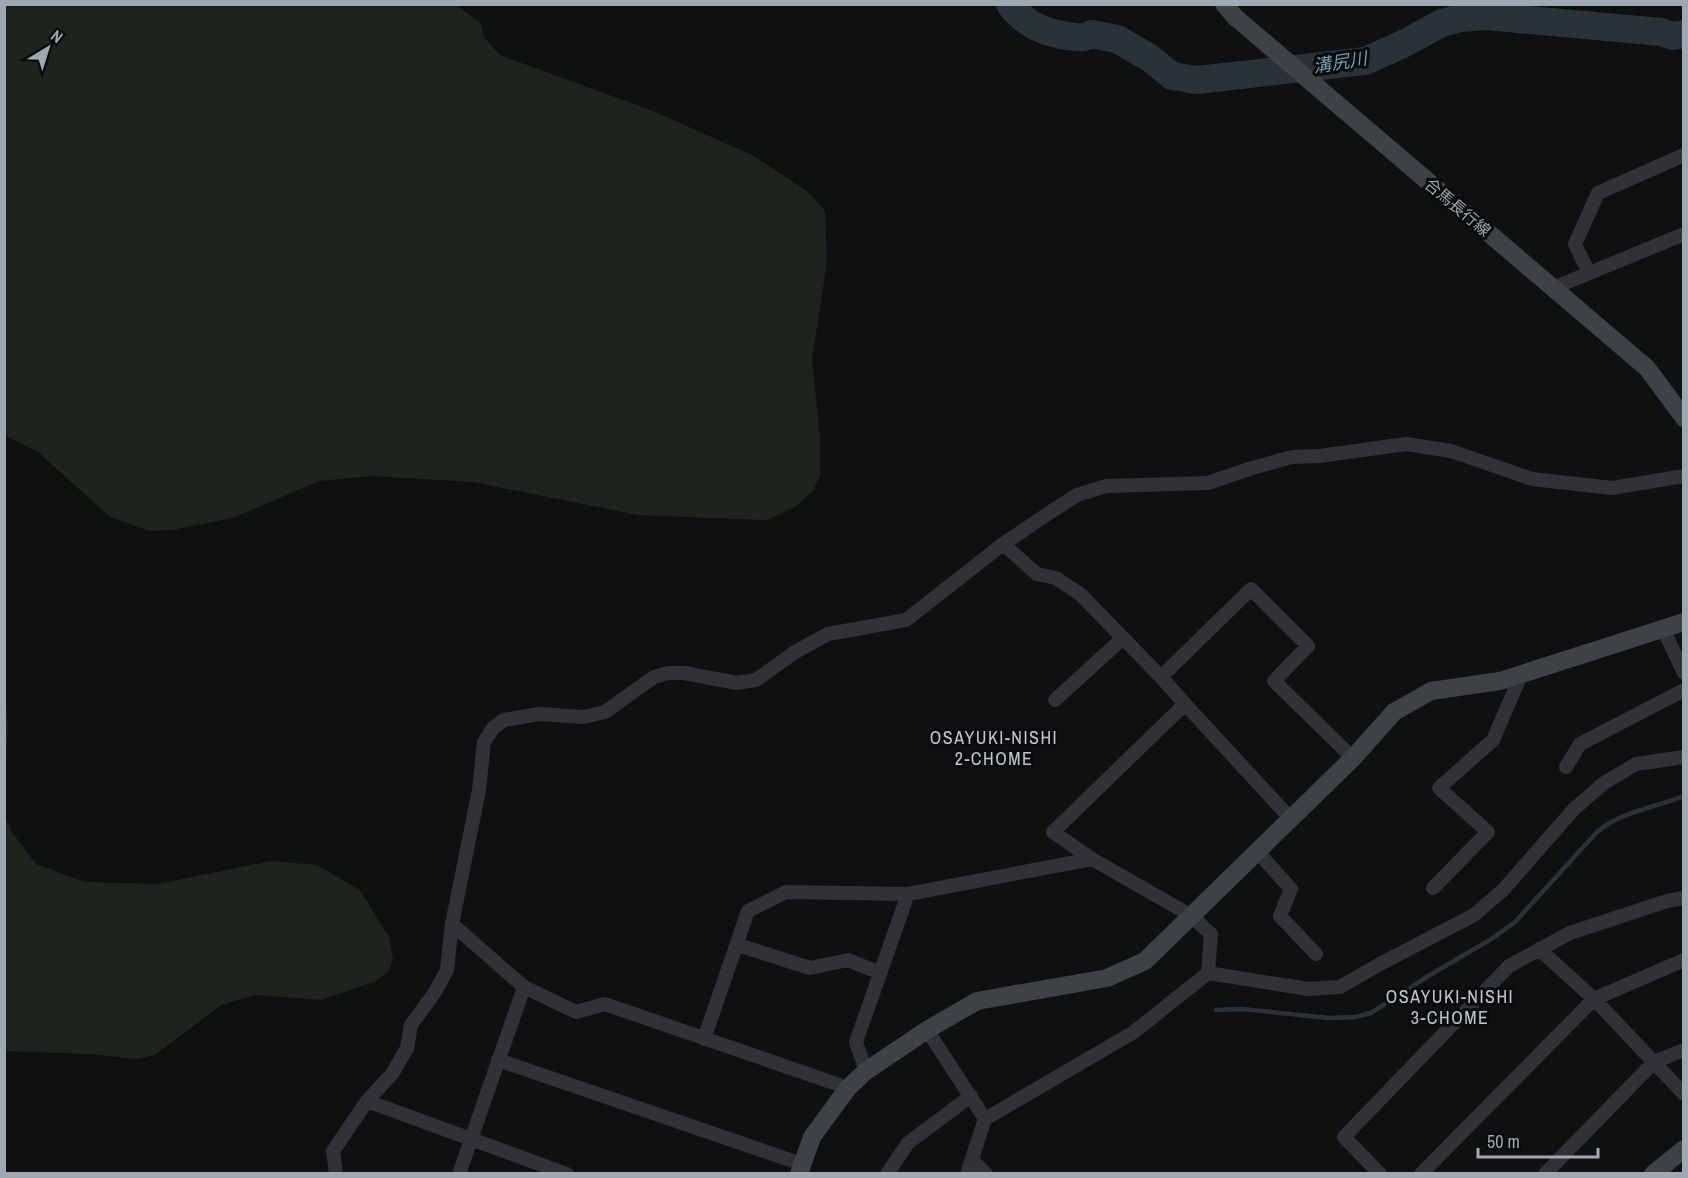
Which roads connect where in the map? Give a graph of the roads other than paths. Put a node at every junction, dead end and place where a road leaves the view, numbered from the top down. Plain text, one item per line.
1 (1224, 4) edge
2 (1683, 155) edge
3 (1683, 234) edge
4 (1589, 273) junction
5 (1553, 288) junction
6 (1683, 418) edge
7 (1683, 476) edge
8 (1003, 544) junction
9 (1683, 622) edge
10 (1663, 629) junction
11 (1123, 639) junction
12 (1683, 674) edge
13 (1521, 675) junction
14 (1161, 677) junction
15 (1683, 690) edge
16 (1055, 700) dead end
17 (1185, 704) junction
18 (1683, 757) edge
19 (1353, 758) junction
20 (1566, 767) dead end
21 (1291, 819) junction
22 (1257, 851) junction
23 (1092, 859) junction
24 (1433, 888) dead end
25 (908, 894) junction
26 (1683, 898) edge
27 (1190, 915) junction
28 (452, 924) junction
29 (738, 945) junction
30 (1539, 949) junction
31 (1316, 954) dead end
32 (1683, 960) edge
33 (880, 973) junction
34 (1208, 973) junction
35 (524, 987) junction
36 (1594, 999) junction
37 (927, 1030) junction
38 (704, 1040) junction
39 (1683, 1050) edge
40 (498, 1060) junction
41 (1654, 1062) junction
42 (866, 1071) junction
43 (848, 1088) junction
44 (1683, 1094) edge
45 (970, 1096) junction
46 (367, 1101) junction
47 (985, 1119) junction
48 (470, 1139) junction
49 (1683, 1149) edge
50 (969, 1167) edge
51 (800, 1169) edge
52 (336, 1173) edge
53 (459, 1173) edge
54 (567, 1173) edge
55 (887, 1173) edge
56 (986, 1173) edge
57 (1380, 1173) edge
58 (1421, 1173) edge
59 (1545, 1173) edge
60 (1653, 1173) edge

1 - 5 street, 合馬長行線
2 - 4 street
3 - 4 street
4 - 5 street
5 - 6 street, 合馬長行線
7 - 8 street
8 - 11 street
8 - 28 street
9 - 10 street
10 - 12 street
10 - 13 street
11 - 14 street
11 - 16 street
13 - 19 street
13 - 24 street
14 - 17 street
14 - 19 street
15 - 20 street
17 - 21 street
17 - 23 street
18 - 34 street
19 - 21 street
21 - 22 street
22 - 27 street
22 - 31 street
23 - 25 street
23 - 27 street
25 - 29 street
25 - 33 street
26 - 30 street
27 - 34 street
27 - 37 street
28 - 35 street
28 - 46 street
29 - 33 street
29 - 38 street
30 - 36 street
30 - 57 street
32 - 36 street
33 - 42 street
34 - 47 street
35 - 38 street
35 - 40 street
36 - 41 street
36 - 58 street
37 - 42 street
37 - 45 street
38 - 43 street
39 - 41 street
40 - 48 street
40 - 51 street
41 - 44 street
41 - 59 street
42 - 43 street
43 - 51 street
45 - 47 street
45 - 55 street
46 - 48 street
46 - 52 street
47 - 50 street
48 - 53 street
48 - 54 street
49 - 60 street
50 - 56 street

